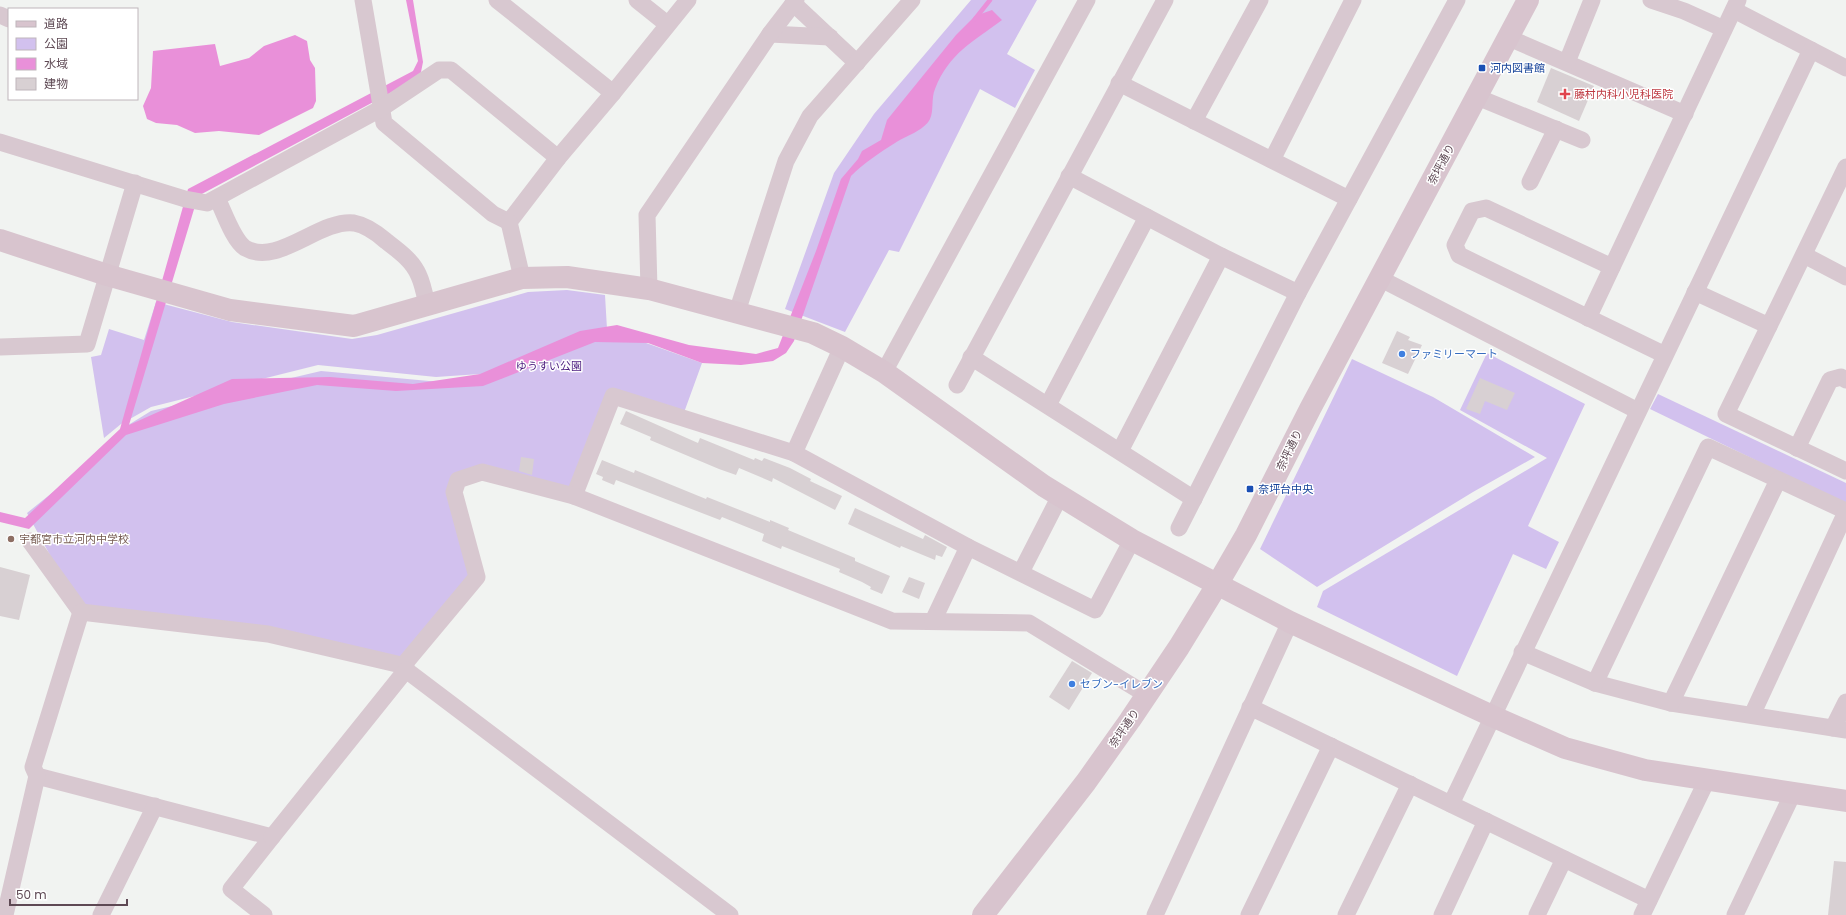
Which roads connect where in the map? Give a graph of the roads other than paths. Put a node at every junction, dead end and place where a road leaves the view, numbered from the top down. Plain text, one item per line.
1 (363, 0) edge
2 (497, 0) edge
3 (637, 0) edge
4 (688, 0) edge
5 (912, 0) edge
6 (1087, 0) edge
7 (1165, 0) edge
8 (1260, 0) edge
9 (1353, 0) edge
10 (1458, 0) edge
11 (1528, 0) edge
12 (1592, 0) edge
13 (1651, 0) edge
14 (794, 1) edge
15 (1736, 5) edge
16 (668, 24) junction
17 (1724, 29) junction
18 (770, 34) junction
19 (830, 37) junction
20 (1509, 38) junction
21 (1811, 50) junction
22 (1567, 62) junction
23 (857, 63) junction
24 (1846, 68) edge
25 (1119, 83) junction
26 (613, 94) junction
27 (1477, 97) junction
28 (380, 98) junction
29 (1686, 114) junction
30 (1194, 121) junction
31 (1556, 129) junction
32 (1582, 140) dead end
33 (0, 142) edge
34 (558, 158) junction
35 (1272, 160) junction
36 (1845, 172) edge
37 (1068, 176) junction
38 (1530, 182) dead end
39 (135, 183) junction
40 (217, 198) junction
41 (1349, 199) junction
42 (1146, 217) junction
43 (509, 222) junction
44 (0, 240) edge
45 (1804, 255) junction
46 (1222, 256) junction
47 (1612, 267) junction
48 (107, 275) junction
49 (1846, 277) edge
50 (522, 278) junction
51 (1381, 279) junction
52 (649, 288) junction
53 (1695, 292) junction
54 (1298, 293) junction
55 (427, 305) junction
56 (737, 312) junction
57 (1588, 318) junction
58 (1769, 326) junction
59 (0, 347) edge
60 (842, 347) junction
61 (1665, 355) junction
62 (971, 357) junction
63 (884, 372) junction
64 (1846, 380) edge
65 (956, 385) dead end
66 (1048, 405) junction
67 (1638, 411) junction
68 (1796, 448) junction
69 (1120, 451) junction
70 (794, 453) junction
71 (1846, 471) edge
72 (1778, 480) junction
73 (574, 496) junction
74 (1060, 496) junction
75 (1194, 499) junction
76 (1846, 511) edge
77 (1179, 528) dead end
78 (1132, 540) junction
79 (30, 541) dead end
80 (968, 547) junction
81 (1020, 572) junction
82 (1217, 585) junction
83 (80, 612) junction
84 (933, 621) junction
85 (1290, 622) junction
86 (1522, 652) junction
87 (406, 670) junction
88 (1595, 683) junction
89 (1147, 695) junction
90 (1846, 702) edge
91 (1671, 703) junction
92 (1250, 707) junction
93 (1492, 716) junction
94 (1752, 716) junction
95 (1840, 729) edge
96 (1331, 746) junction
97 (37, 776) junction
98 (1707, 780) junction
99 (1410, 784) junction
100 (1792, 793) junction
101 (1846, 801) edge
102 (1451, 804) junction
103 (155, 806) junction
104 (1486, 821) junction
105 (272, 837) junction
106 (1564, 859) junction
107 (1646, 908) edge
108 (5, 915) edge
109 (101, 915) edge
110 (264, 915) edge
111 (730, 915) edge
112 (982, 915) edge
113 (1155, 915) edge
114 (1249, 915) edge
115 (1346, 915) edge
116 (1442, 915) edge
117 (1537, 915) edge
118 (1735, 915) edge

1 - 28 street
2 - 26 street
3 - 16 street
4 - 16 street
5 - 23 street
6 - 63 street
7 - 25 street
8 - 30 street
9 - 35 street
10 - 41 street
11 - 20 street, 奈坪通り
12 - 22 street
13 - 17 street
14 - 18 street
14 - 19 street
15 - 17 street
15 - 21 street
16 - 26 street
17 - 29 street
18 - 19 street
18 - 52 street
19 - 23 street
20 - 22 street
20 - 27 street, 奈坪通り
21 - 24 street
21 - 53 street
22 - 29 street
23 - 56 street
25 - 30 street
25 - 37 street
26 - 34 street
27 - 31 street
27 - 51 street, 奈坪通り
28 - 34 street
28 - 40 street
28 - 43 street
29 - 47 street
30 - 35 street
31 - 32 street
31 - 38 street
33 - 39 street
34 - 43 street
35 - 41 street
36 - 45 street
37 - 42 street
37 - 62 street
39 - 40 street
39 - 48 street
40 - 55 street
41 - 54 street
42 - 46 street
42 - 66 street
43 - 50 street
44 - 48 street
45 - 49 street
45 - 58 street
46 - 54 street
46 - 69 street
47 - 57 street
47 - 57 street
48 - 55 street
48 - 59 street
50 - 52 street
50 - 55 street
51 - 67 street
51 - 82 street, 奈坪通り
52 - 56 street
53 - 58 street
53 - 61 street
54 - 75 street
56 - 60 street
57 - 61 street
58 - 68 street
60 - 63 street
60 - 70 street
61 - 67 street
62 - 65 street
62 - 66 street
63 - 74 street
64 - 68 street
66 - 69 street
67 - 86 street
68 - 71 street
69 - 75 street
70 - 73 street
70 - 80 street
72 - 76 street
72 - 88 street
72 - 91 street
73 - 84 street
73 - 87 street
74 - 78 street
74 - 81 street
75 - 77 street
76 - 94 street
78 - 81 street
78 - 82 street
79 - 83 street
80 - 81 street
80 - 84 street
82 - 85 street
82 - 89 street, 奈坪通り
83 - 87 street
83 - 97 street
84 - 89 street
85 - 92 street
85 - 93 street
86 - 88 street
86 - 93 street
87 - 105 street
87 - 111 street
88 - 91 street
89 - 112 street, 奈坪通り
90 - 95 street
91 - 94 street
92 - 96 street
92 - 113 street
93 - 98 street
93 - 102 street
94 - 95 street
96 - 99 street
96 - 114 street
97 - 103 street
97 - 108 street
98 - 100 street
98 - 107 street
99 - 102 street
99 - 115 street
100 - 101 street
100 - 118 street
102 - 104 street
103 - 105 street
103 - 109 street
104 - 106 street
104 - 116 street
105 - 110 street
106 - 107 street
106 - 117 street

